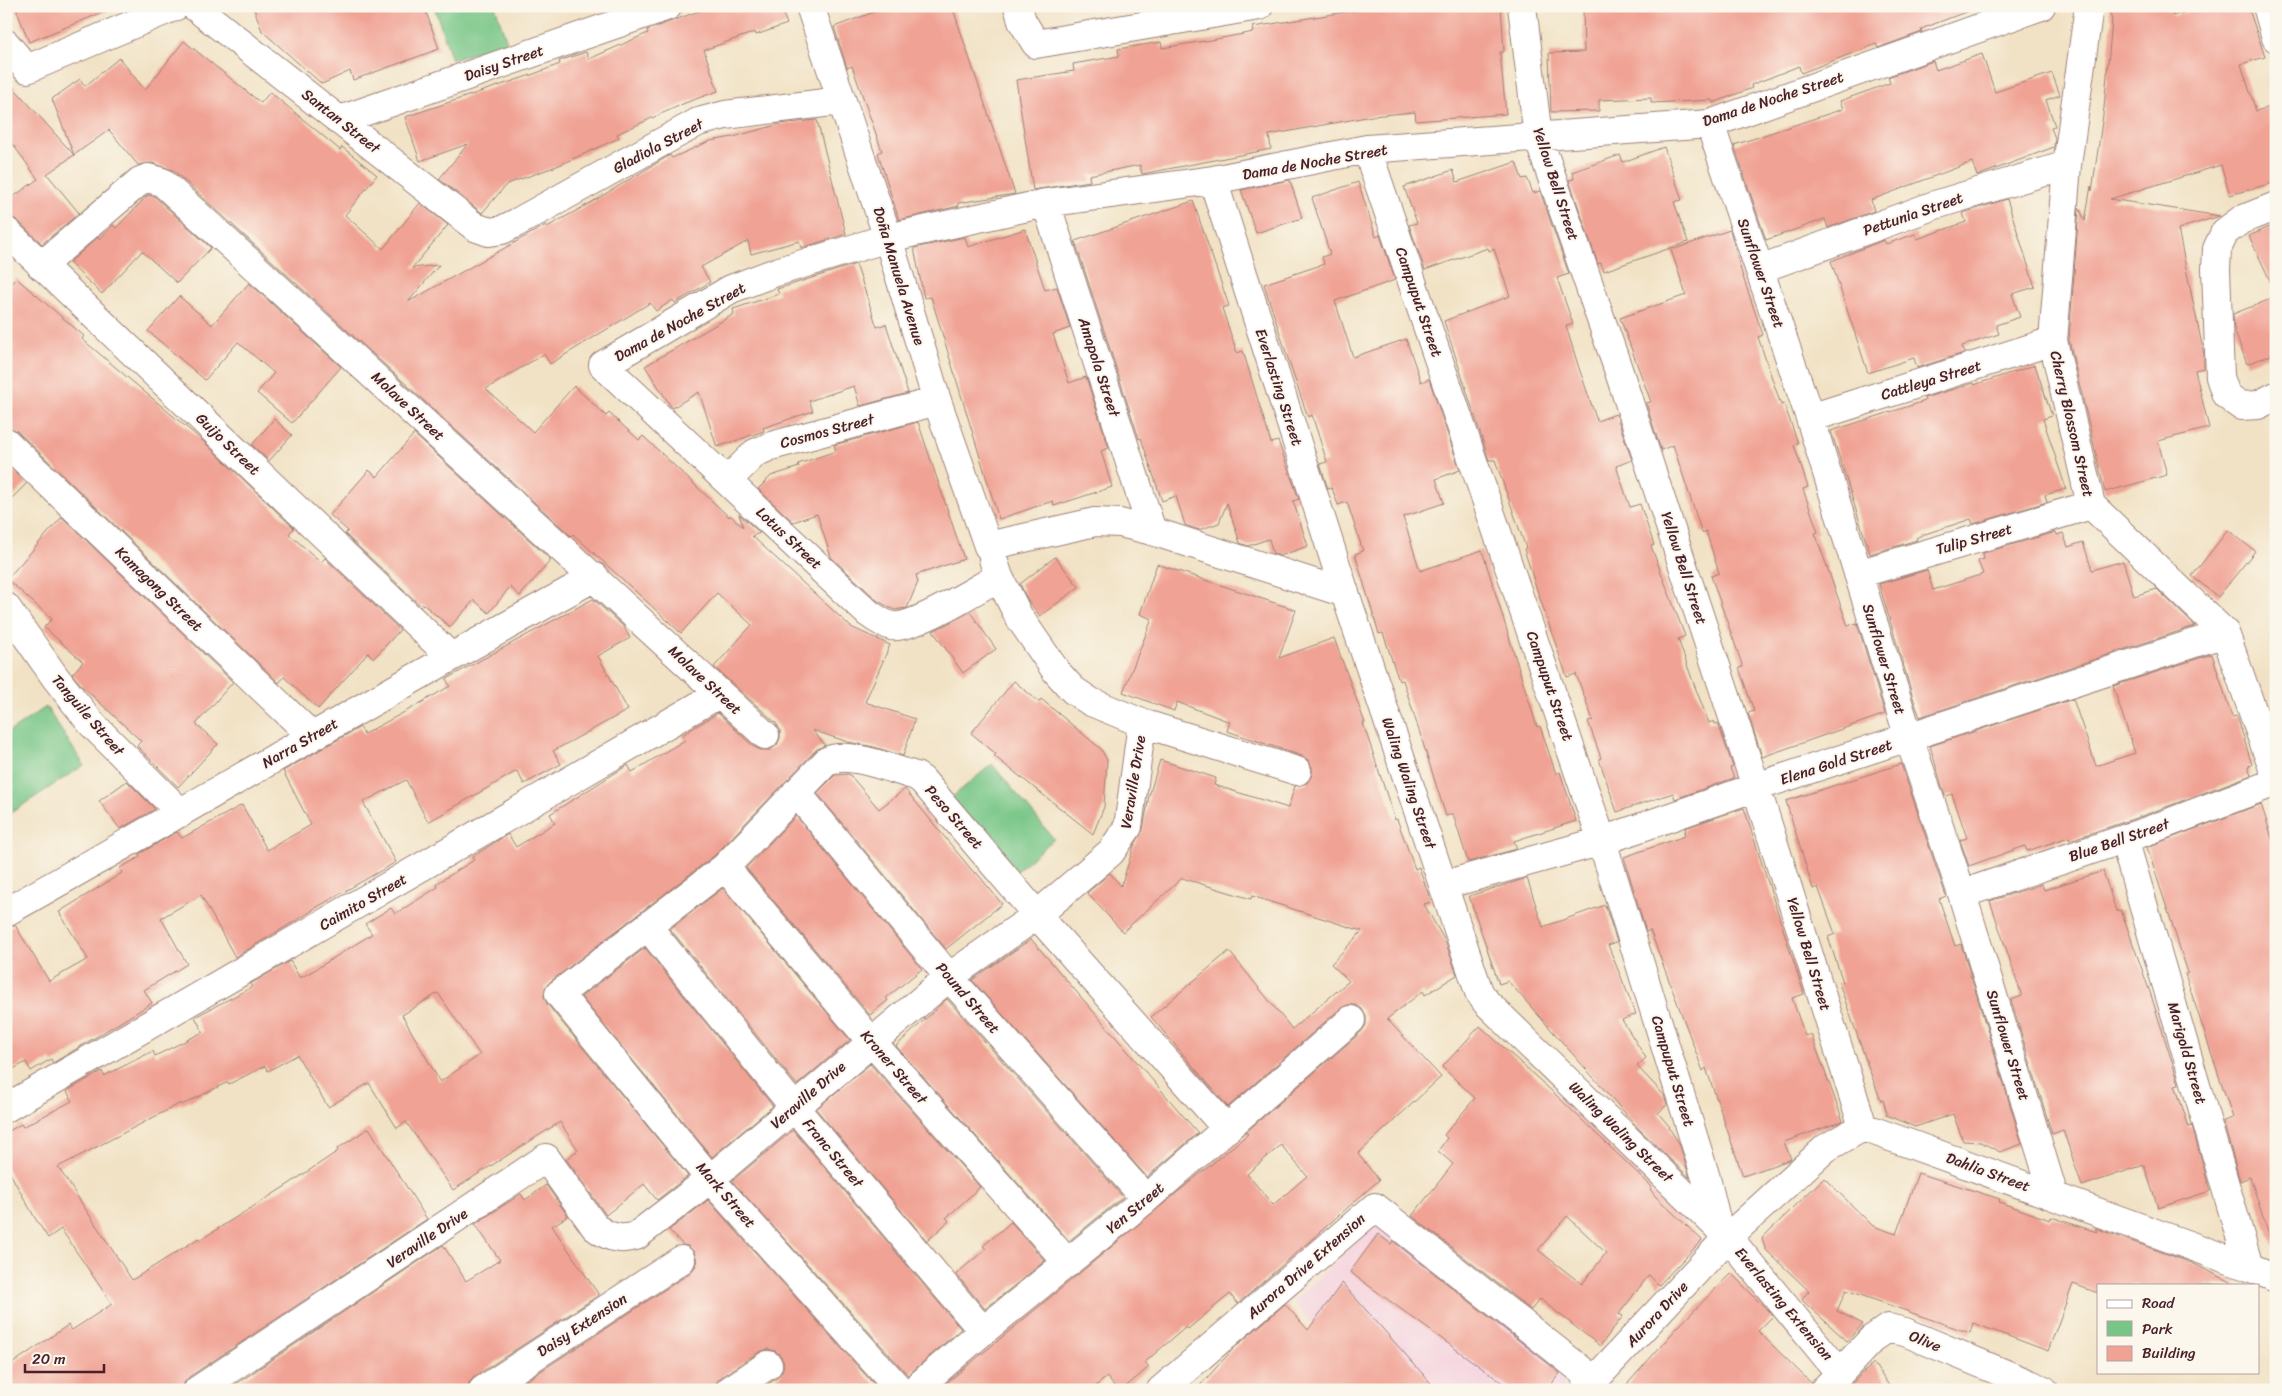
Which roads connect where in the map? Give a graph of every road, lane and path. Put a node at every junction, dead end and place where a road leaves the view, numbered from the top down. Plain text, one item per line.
1 (176, 6) edge
2 (194, 6) edge
3 (810, 6) edge
4 (1018, 6) edge
5 (1259, 6) edge
6 (1522, 6) edge
7 (2041, 6) edge
8 (2089, 6) edge
9 (2267, 6) edge
10 (653, 9) edge
11 (2276, 38) edge
12 (6, 44) edge
13 (841, 101) junction
14 (340, 120) junction
15 (1710, 124) junction
16 (1538, 137) junction
17 (1367, 149) junction
18 (2067, 165) junction
19 (1213, 180) junction
20 (1046, 203) junction
21 (2276, 206) edge
22 (6, 231) edge
23 (489, 232) joint
24 (888, 238) junction
25 (41, 266) junction
26 (1760, 269) junction
27 (2053, 341) junction
28 (603, 365) joint
29 (2276, 396) edge
30 (937, 400) junction
31 (1810, 418) junction
32 (6, 442) edge
33 (728, 480) junction
34 (2090, 505) junction
35 (1152, 530) junction
36 (988, 546) junction
37 (1858, 574) junction
38 (595, 577) junction
39 (998, 577) junction
40 (1345, 594) junction
41 (6, 607) edge
42 (2226, 633) junction
43 (450, 656) junction
44 (719, 694) junction
45 (1142, 723) junction
46 (765, 735) dead end
47 (312, 736) junction
48 (1909, 738) junction
49 (1297, 771) dead end
50 (2276, 777) edge
51 (2276, 782) edge
52 (1756, 787) junction
53 (796, 792) junction
54 (181, 813) junction
55 (2124, 839) junction
56 (1602, 841) junction
57 (725, 867) junction
58 (1444, 885) junction
59 (1962, 894) junction
60 (6, 912) edge
61 (1037, 914) junction
62 (648, 926) junction
63 (949, 977) junction
64 (558, 994) joint
65 (1351, 1020) dead end
66 (871, 1042) junction
67 (794, 1107) junction
68 (6, 1108) edge
69 (1863, 1127) junction
70 (1227, 1129) junction
71 (710, 1179) junction
72 (2054, 1196) junction
73 (1146, 1199) junction
74 (1723, 1232) junction
75 (681, 1260) dead end
76 (1068, 1263) junction
77 (2249, 1267) junction
78 (2276, 1278) edge
79 (983, 1331) junction
80 (768, 1364) dead end
81 (1831, 1381) edge
82 (1590, 1385) edge
83 (198, 1390) edge
84 (483, 1390) edge
85 (730, 1390) edge
86 (900, 1390) edge
87 (914, 1390) edge
88 (1161, 1390) edge
89 (2044, 1390) edge

1 - 12 street
2 - 14 street, Santan Street
3 - 13 street, Doña Manuela Avenue
4 - 5 street
6 - 16 street, Yellow Bell Street
7 - 15 street, Dama de Noche Street
8 - 18 street, Cherry Blossom Street
9 - 11 street
10 - 14 street, Daisy Street
13 - 23 street, Gladiola Street
13 - 24 street, Doña Manuela Avenue
14 - 23 street, Santan Street
15 - 16 street, Dama de Noche Street
15 - 26 street, Sunflower Street
16 - 17 street, Dama de Noche Street
16 - 52 street, Yellow Bell Street
17 - 19 street, Dama de Noche Street
17 - 56 street, Campuput Street
18 - 26 street, Pettunia Street
18 - 27 street, Cherry Blossom Street
19 - 20 street, Dama de Noche Street
19 - 40 street, Everlasting Street
20 - 24 street, Dama de Noche Street
20 - 35 street, Amapola Street
21 - 29 street
22 - 25 street, Guijo Street
24 - 28 street, Dama de Noche Street
24 - 30 street, Doña Manuela Avenue
25 - 38 street, Molave Street
25 - 43 street, Guijo Street
26 - 31 street, Sunflower Street
27 - 31 street, Cattleya Street
27 - 34 street, Cherry Blossom Street
28 - 33 street, Lotus Street
30 - 33 street, Cosmos Street
30 - 36 street, Doña Manuela Avenue
31 - 37 street, Sunflower Street
32 - 47 street, Kamagong Street
33 - 39 street, Lotus Street
34 - 37 street, Tulip Street
34 - 42 street, Cherry Blossom Street
35 - 36 street
35 - 40 street
36 - 39 street, Veraville Drive
37 - 48 street, Sunflower Street
38 - 43 street, Narra Street
38 - 44 street, Molave Street
39 - 45 street, Veraville Drive
40 - 58 street, Waling Waling Street
41 - 54 street, Tanguile Street
42 - 48 street, Elena Gold Street
42 - 50 street, Cherry Blossom Street
43 - 47 street, Narra Street
44 - 46 street, Molave Street
44 - 68 street, Caimito Street
45 - 49 street
45 - 61 street, Veraville Drive
47 - 54 street, Narra Street
48 - 52 street, Elena Gold Street
48 - 59 street, Sunflower Street
51 - 55 street, Blue Bell Street
52 - 56 street, Elena Gold Street
52 - 69 street, Yellow Bell Street
53 - 57 street, Peso Street
53 - 61 street, Peso Street
53 - 63 street, Pound Street
54 - 60 street, Narra Street
55 - 59 street, Blue Bell Street
55 - 77 street, Marigold Street
56 - 58 street, Elena Gold Street
56 - 74 street, Campuput Street
57 - 62 street, Peso Street
57 - 66 street, Kroner Street
58 - 74 street, Waling Waling Street
59 - 72 street, Sunflower Street
61 - 63 street, Veraville Drive
61 - 70 street, Peso Street
62 - 64 street, Peso Street
62 - 67 street, Franc Street
63 - 66 street, Veraville Drive
63 - 73 street, Pound Street
64 - 71 street, Mark Street
65 - 70 street, Yen Street
66 - 67 street, Veraville Drive
66 - 76 street, Kroner Street
67 - 71 street, Veraville Drive
67 - 79 street, Franc Street
69 - 72 street, Dahlia Street
69 - 74 street
70 - 73 street, Yen Street
71 - 83 street, Veraville Drive
71 - 86 street, Mark Street
72 - 77 street, Dahlia Street
73 - 76 street, Yen Street
74 - 81 street, Everlasting Extension
74 - 82 street, Aurora Drive
75 - 84 street, Daisy Extension
76 - 79 street, Yen Street
77 - 78 street, Dahlia Street
79 - 87 street, Yen Street
80 - 85 street
81 - 89 street, Olive
82 - 88 street, Aurora Drive Extension

